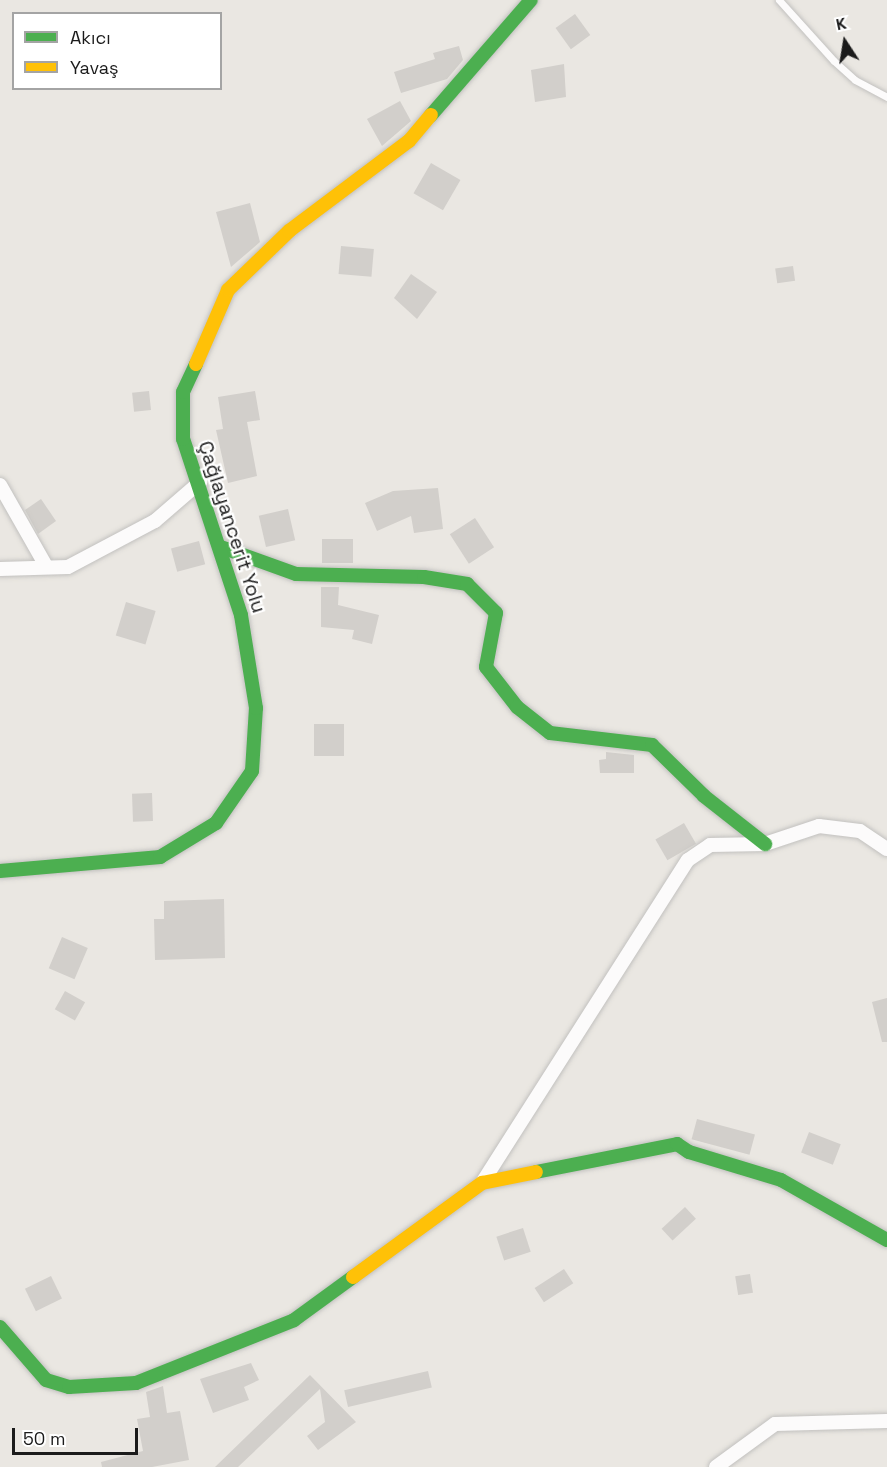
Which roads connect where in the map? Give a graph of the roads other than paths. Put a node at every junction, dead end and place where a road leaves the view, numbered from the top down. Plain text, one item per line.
1 (531, 0) edge
2 (779, 0) edge
3 (887, 96) edge
4 (200, 482) junction
5 (0, 485) edge
6 (221, 547) junction
7 (46, 566) junction
8 (0, 569) edge
9 (765, 844) junction
10 (887, 849) edge
11 (0, 871) edge
12 (482, 1183) junction
13 (887, 1240) edge
14 (0, 1327) edge
15 (887, 1421) edge
16 (716, 1467) edge

1 - 4 street, Çağlayancerit Yolu
2 - 3 lane
4 - 6 street, Çağlayancerit Yolu
4 - 7 street
5 - 7 street
6 - 9 street
6 - 11 street, Çağlayancerit Yolu
7 - 8 street
9 - 10 street
9 - 12 street
12 - 13 street
12 - 14 street
15 - 16 street

